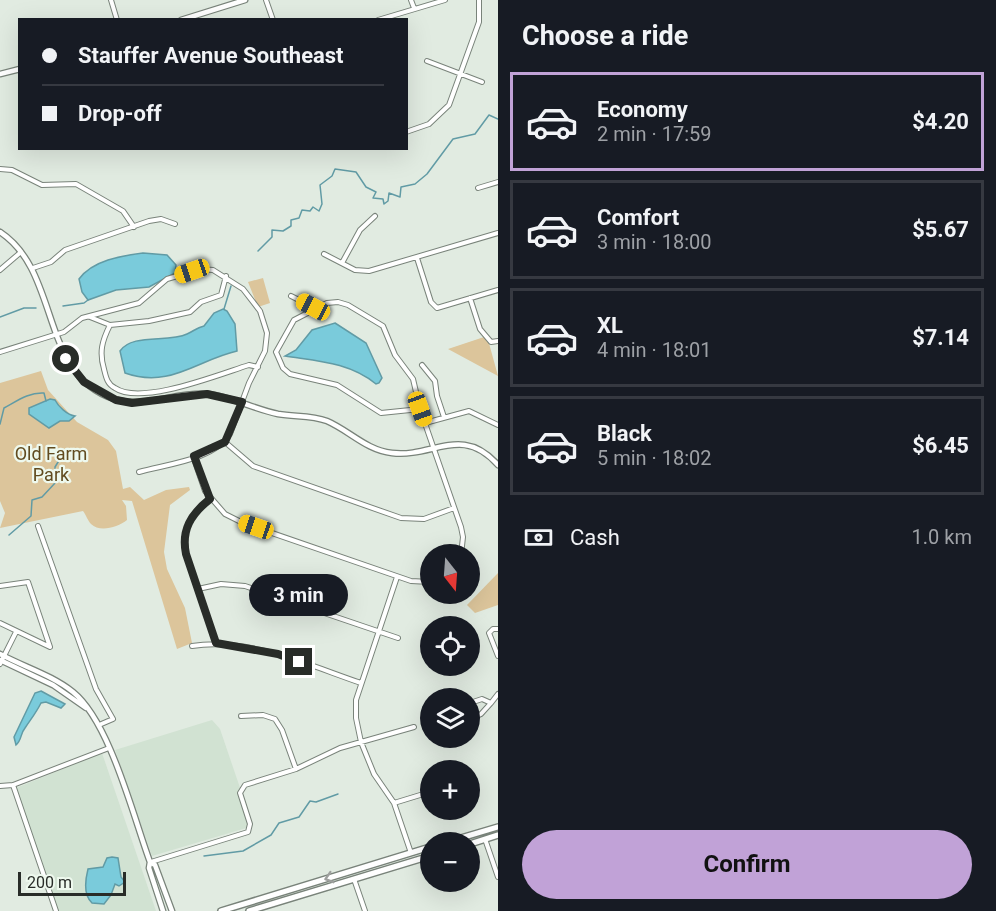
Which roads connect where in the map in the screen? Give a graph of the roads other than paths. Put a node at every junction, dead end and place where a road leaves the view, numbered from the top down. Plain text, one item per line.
1 (111, 0) edge
2 (245, 0) edge
3 (266, 0) edge
4 (411, 0) edge
5 (445, 0) edge
6 (479, 0) edge
7 (414, 8) junction
8 (116, 18) edge
9 (187, 18) edge
10 (272, 18) edge
11 (384, 18) edge
12 (427, 61) dead end
13 (18, 70) edge
14 (460, 74) junction
15 (0, 75) edge
16 (482, 81) dead end
17 (408, 131) edge
18 (0, 169) edge
19 (498, 182) edge
20 (478, 188) dead end
21 (375, 216) dead end
22 (175, 224) dead end
23 (134, 226) junction
24 (0, 232) edge
25 (498, 233) edge
26 (22, 251) junction
27 (324, 254) dead end
28 (417, 258) junction
29 (342, 263) junction
30 (33, 268) junction
31 (0, 270) edge
32 (226, 276) junction
33 (498, 290) edge
34 (291, 296) dead end
35 (470, 298) junction
36 (315, 308) junction
37 (89, 317) junction
38 (110, 325) junction
39 (58, 335) junction
40 (498, 341) edge
41 (265, 351) junction
42 (0, 352) edge
43 (276, 352) junction
44 (422, 365) dead end
45 (258, 367) junction
46 (242, 402) junction
47 (420, 409) junction
48 (444, 417) junction
49 (425, 423) junction
50 (498, 425) edge
51 (225, 442) junction
52 (434, 447) junction
53 (194, 456) junction
54 (498, 463) edge
55 (139, 472) dead end
56 (210, 499) junction
57 (454, 508) junction
58 (38, 526) dead end
59 (462, 544) edge
60 (397, 576) junction
61 (420, 582) edge
62 (0, 586) edge
63 (198, 589) junction
64 (0, 623) edge
65 (498, 629) edge
66 (16, 632) junction
67 (379, 632) junction
68 (398, 638) dead end
69 (216, 643) junction
70 (192, 646) dead end
71 (498, 656) edge
72 (1, 659) edge
73 (361, 683) junction
74 (498, 694) edge
75 (480, 700) edge
76 (491, 703) junction
77 (480, 715) edge
78 (241, 716) dead end
79 (99, 725) junction
80 (414, 727) dead end
81 (361, 742) junction
82 (109, 748) junction
83 (296, 769) junction
84 (13, 785) junction
85 (0, 786) edge
86 (420, 795) edge
87 (394, 802) junction
88 (498, 827) edge
89 (480, 832) edge
90 (498, 835) edge
91 (485, 839) junction
92 (480, 841) edge
93 (420, 850) edge
94 (411, 853) junction
95 (420, 859) edge
96 (150, 862) junction
97 (402, 865) junction
98 (364, 867) junction
99 (152, 877) junction
100 (498, 877) edge
101 (354, 879) junction
102 (163, 888) junction
103 (268, 896) junction
104 (256, 900) junction
105 (261, 907) junction
106 (56, 911) edge
107 (163, 911) edge
108 (172, 911) edge
109 (221, 911) edge
110 (249, 911) edge
111 (365, 911) edge

1 - 8 street
2 - 9 street
3 - 10 street
4 - 7 street
5 - 7 street
6 - 14 street
7 - 11 street
12 - 14 street
13 - 15 street
14 - 16 street
14 - 17 street
18 - 23 street
19 - 20 street
21 - 29 street
22 - 23 street
23 - 30 street
24 - 26 street
25 - 28 street
26 - 30 street
26 - 31 street
27 - 29 street
28 - 29 street
28 - 35 street
30 - 39 street
32 - 37 street
32 - 38 street
32 - 41 street
33 - 35 street
34 - 36 street
35 - 40 street
36 - 43 street
36 - 47 street
37 - 38 street
37 - 39 street
38 - 45 street
39 - 42 street
39 - 46 street
41 - 43 street
41 - 45 street
43 - 47 street
44 - 48 street
45 - 46 street
46 - 51 street
46 - 52 street
47 - 49 street
48 - 49 street
48 - 50 street
49 - 52 street
51 - 53 street
51 - 57 street
52 - 54 street
52 - 57 street
53 - 55 street
53 - 56 street
56 - 60 street
56 - 63 street
57 - 59 street
58 - 79 street
60 - 61 street
60 - 67 street
62 - 66 street
63 - 67 street
63 - 69 street
64 - 66 street
65 - 71 street
66 - 72 street
67 - 68 street
67 - 73 street
69 - 70 street
69 - 73 street
72 - 79 street
73 - 81 street
74 - 76 street
75 - 76 street
76 - 77 street
78 - 83 street
79 - 82 street
80 - 81 street
81 - 83 street
81 - 87 street
82 - 84 street
82 - 96 street
83 - 96 street
84 - 85 street
84 - 106 street
86 - 87 street
87 - 94 street
88 - 89 main road
88 - 91 main road
90 - 91 main road
91 - 92 main road
91 - 100 street
93 - 94 main road
94 - 97 main road
94 - 98 main road
95 - 97 main road
96 - 99 street
96 - 102 street
97 - 101 main road
98 - 101 main road
98 -> 103 main road
99 - 102 street
99 - 107 street
101 - 105 main road
101 - 111 street
102 - 108 street
103 - 104 main road
103 - 105 main road
104 - 109 main road
104 - 110 main road
105 - 110 main road

